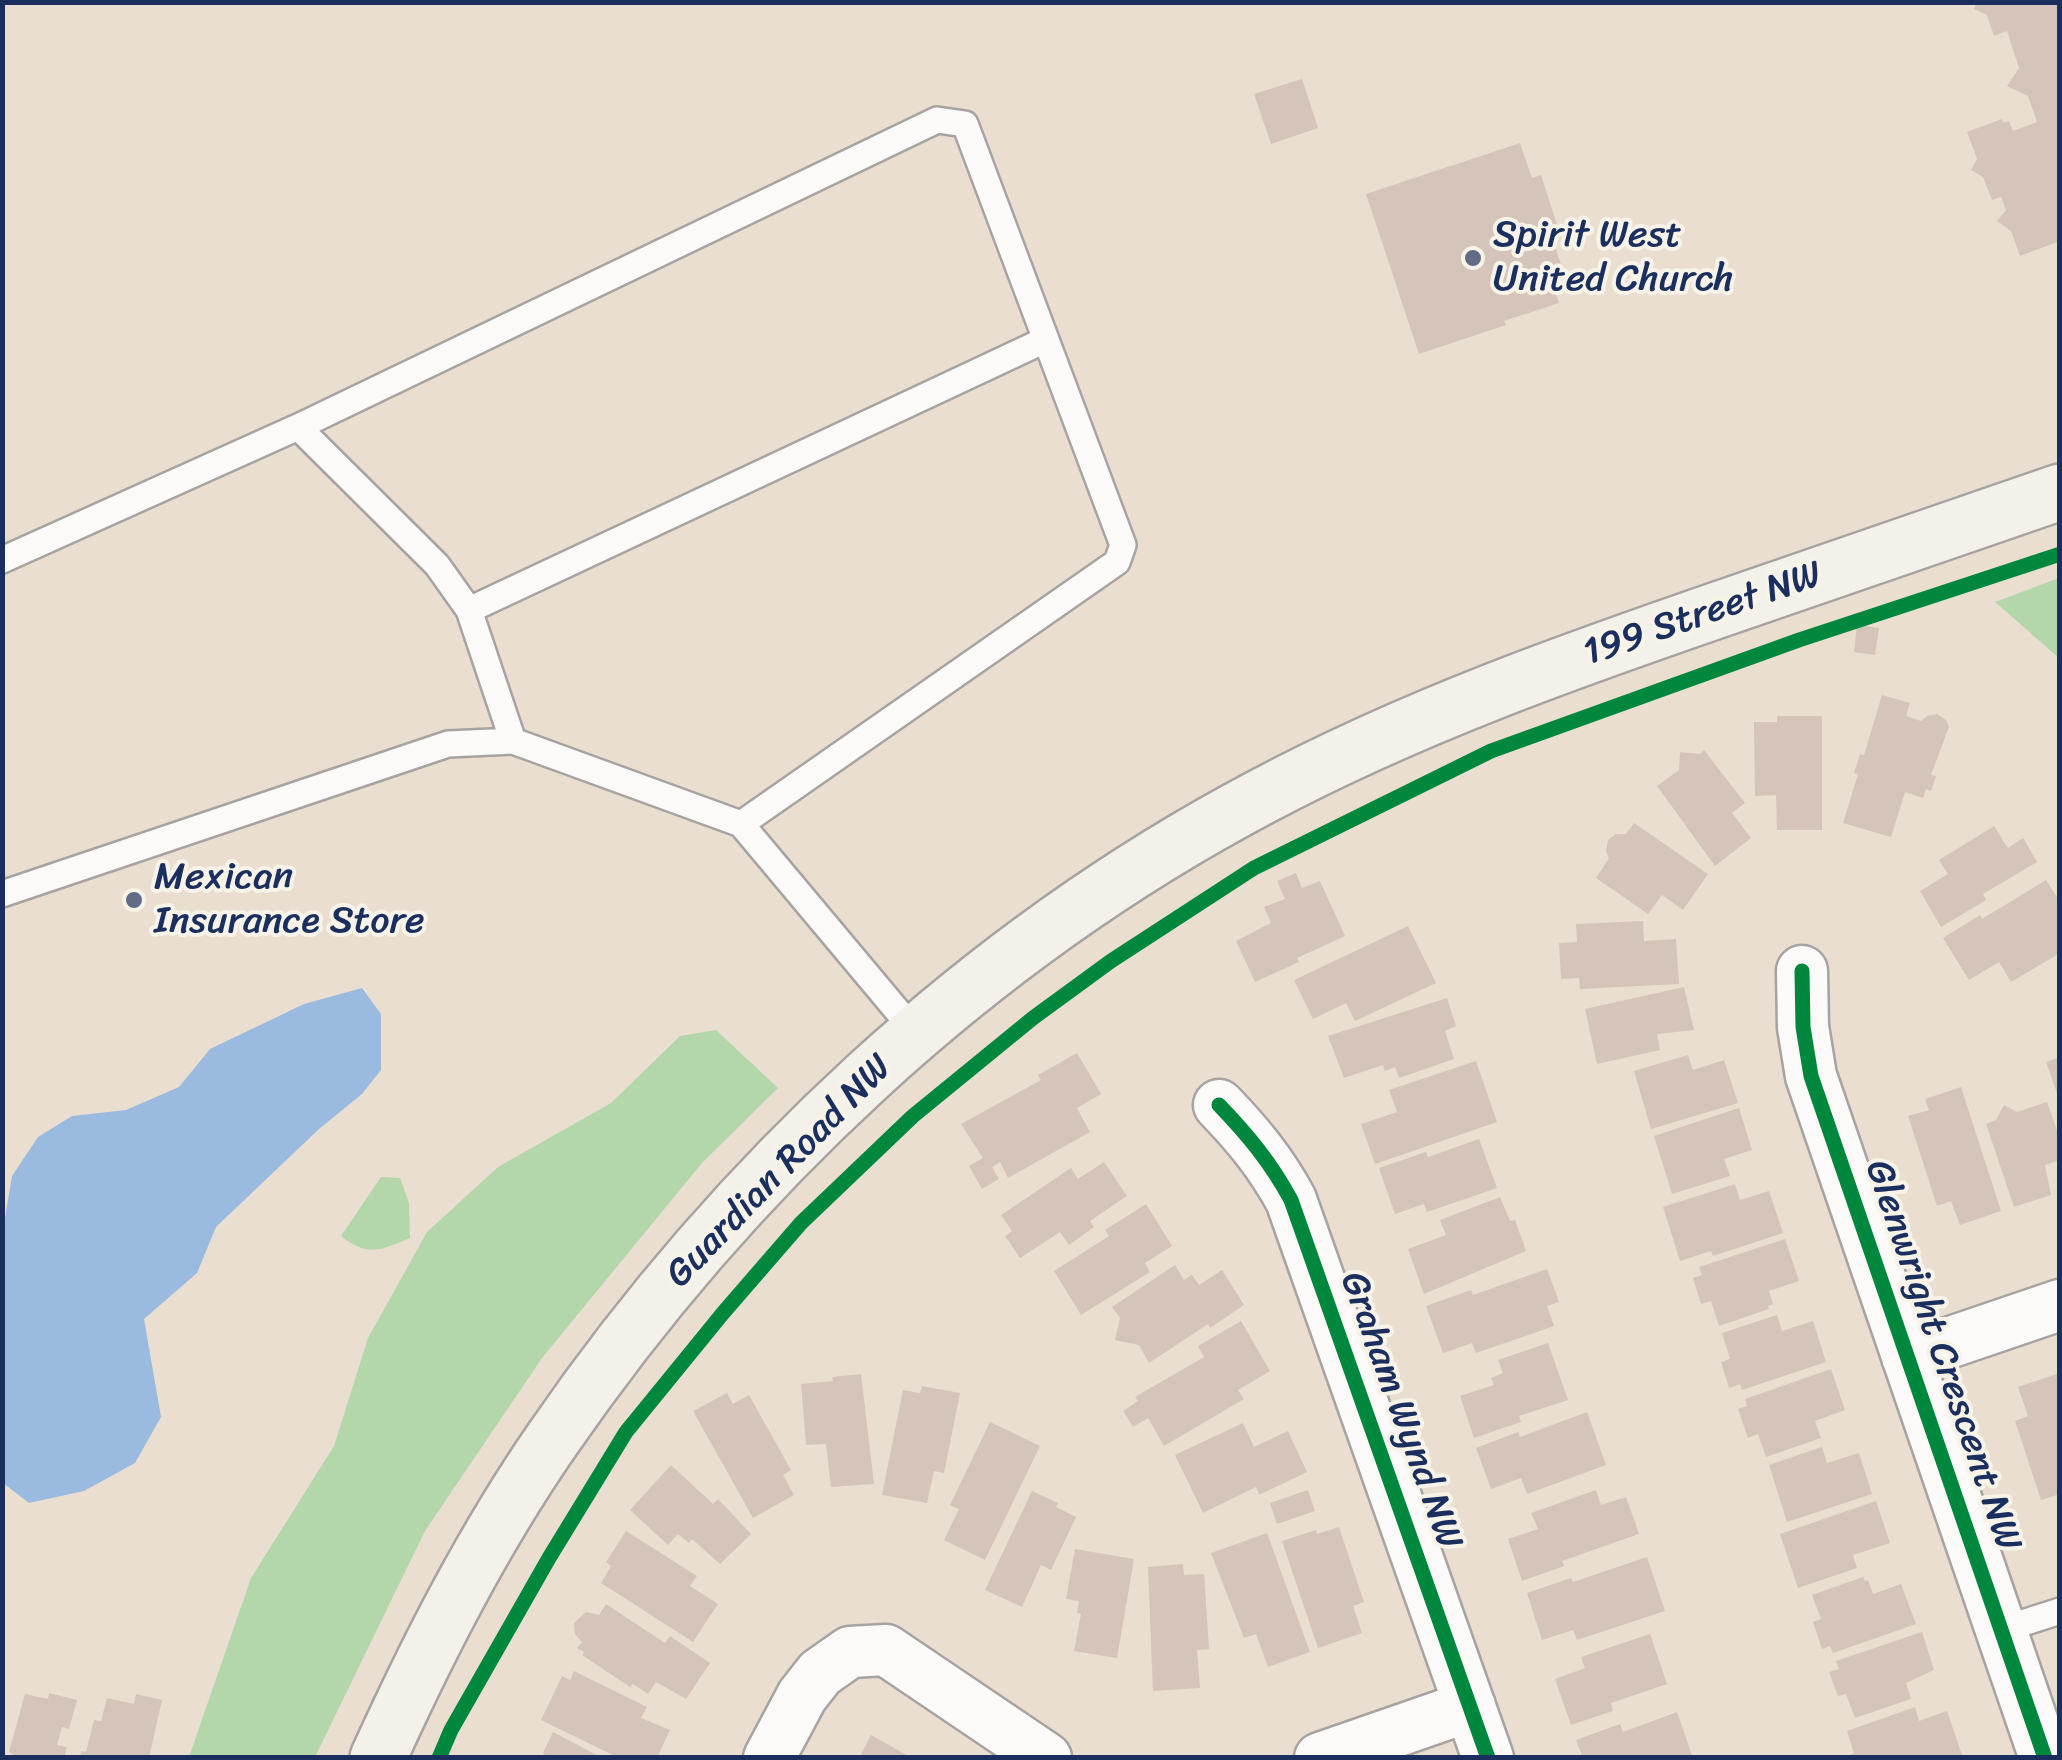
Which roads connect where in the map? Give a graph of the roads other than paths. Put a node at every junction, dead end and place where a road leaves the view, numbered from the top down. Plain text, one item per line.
1 (1045, 340) junction
2 (298, 427) junction
3 (2060, 492) edge
4 (2, 560) edge
5 (469, 610) junction
6 (513, 741) junction
7 (1353, 752) joint
8 (741, 824) junction
9 (2, 894) edge
10 (1802, 972) dead end
11 (916, 1033) junction
12 (1219, 1105) dead end
13 (2060, 1305) edge
14 (1907, 1357) junction
15 (2060, 1611) edge
16 (2001, 1630) junction
17 (1470, 1706) junction
18 (378, 1758) edge
19 (769, 1758) edge
20 (1046, 1758) edge
21 (1320, 1758) edge
22 (1488, 1758) edge
23 (2044, 1758) edge

1 - 2 lane
1 - 5 lane
1 - 8 lane
2 - 4 lane
2 - 5 lane
3 - 7 main road, 199 Street NW
5 - 6 lane
6 - 8 lane
6 - 9 lane
7 - 11 main road, Guardian Road NW
8 - 11 lane
10 - 14 street, Glenwright Crescent NW
11 - 18 main road, Guardian Road NW
12 - 17 street, Graham Wynd NW
13 - 14 street, Glenwright Crescent NW
14 - 16 street, Glenwright Crescent NW
15 - 16 lane
16 - 23 street, Glenwright Crescent NW
17 - 21 street
17 - 22 street, Graham Wynd NW
19 - 20 street

